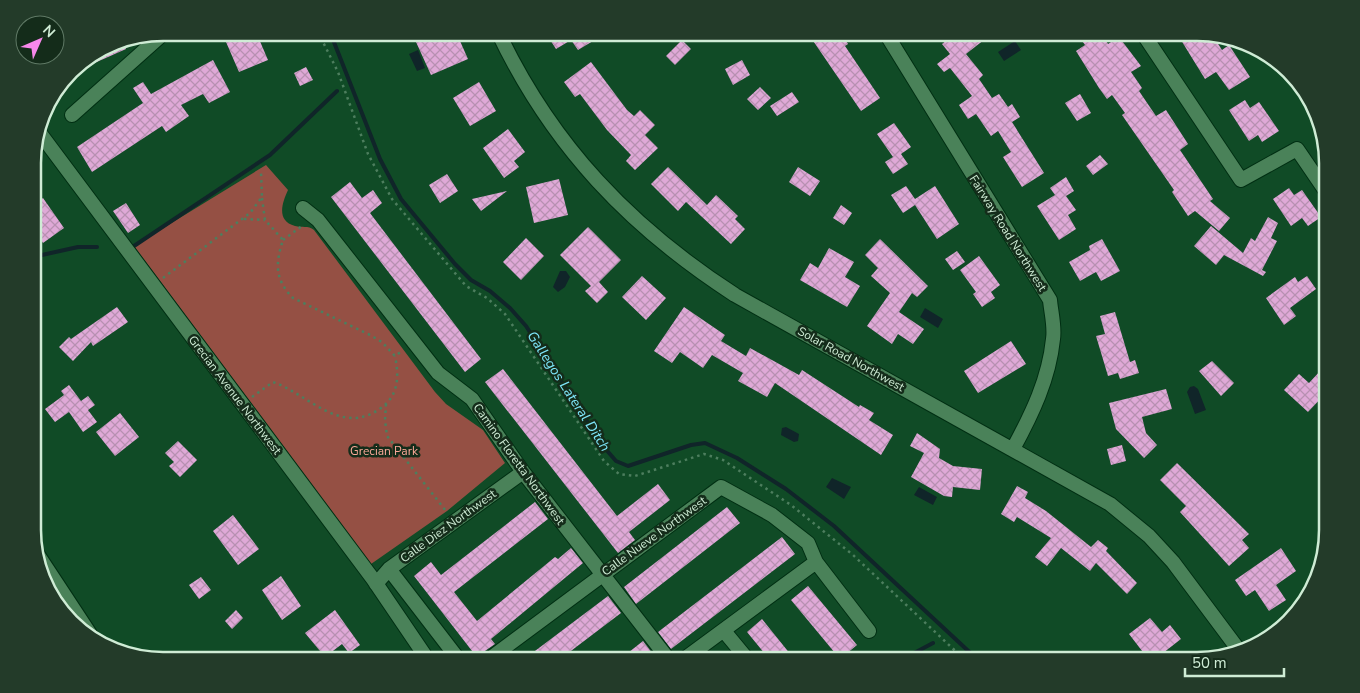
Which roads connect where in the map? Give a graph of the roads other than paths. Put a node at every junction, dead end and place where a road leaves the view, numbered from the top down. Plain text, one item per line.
1 (890, 41) edge
2 (1148, 41) edge
3 (153, 42) edge
4 (503, 42) edge
5 (72, 115) dead end
6 (44, 139) edge
7 (1319, 183) edge
8 (303, 208) dead end
9 (1013, 449) junction
10 (523, 472) junction
11 (816, 562) junction
12 (389, 569) junction
13 (50, 573) edge
14 (601, 575) junction
15 (376, 584) junction
16 (80, 619) edge
17 (724, 631) junction
18 (869, 631) dead end
19 (1235, 645) edge
20 (695, 651) edge
21 (741, 651) edge
22 (422, 652) edge
23 (453, 652) edge
24 (499, 652) edge
25 (662, 652) edge

1 - 9 street, Fairway Road Northwest
2 - 7 street
3 - 5 street
4 - 9 street, Solar Road Northwest
6 - 15 street, Grecian Avenue Northwest
8 - 10 street, Camino Floretta Northwest
9 - 19 street, Solar Road Northwest
10 - 12 street, Calle Diez Northwest
10 - 14 street, Camino Floretta Northwest
11 - 14 street, Calle Nueve Northwest
11 - 17 street
11 - 18 street
12 - 15 street, Calle Diez Northwest
12 - 23 street
13 - 16 street
14 - 24 street, Calle Nueve Northwest
14 - 25 street, Camino Floretta Northwest
15 - 22 street, Grecian Avenue Northwest
17 - 20 street
17 - 21 street

